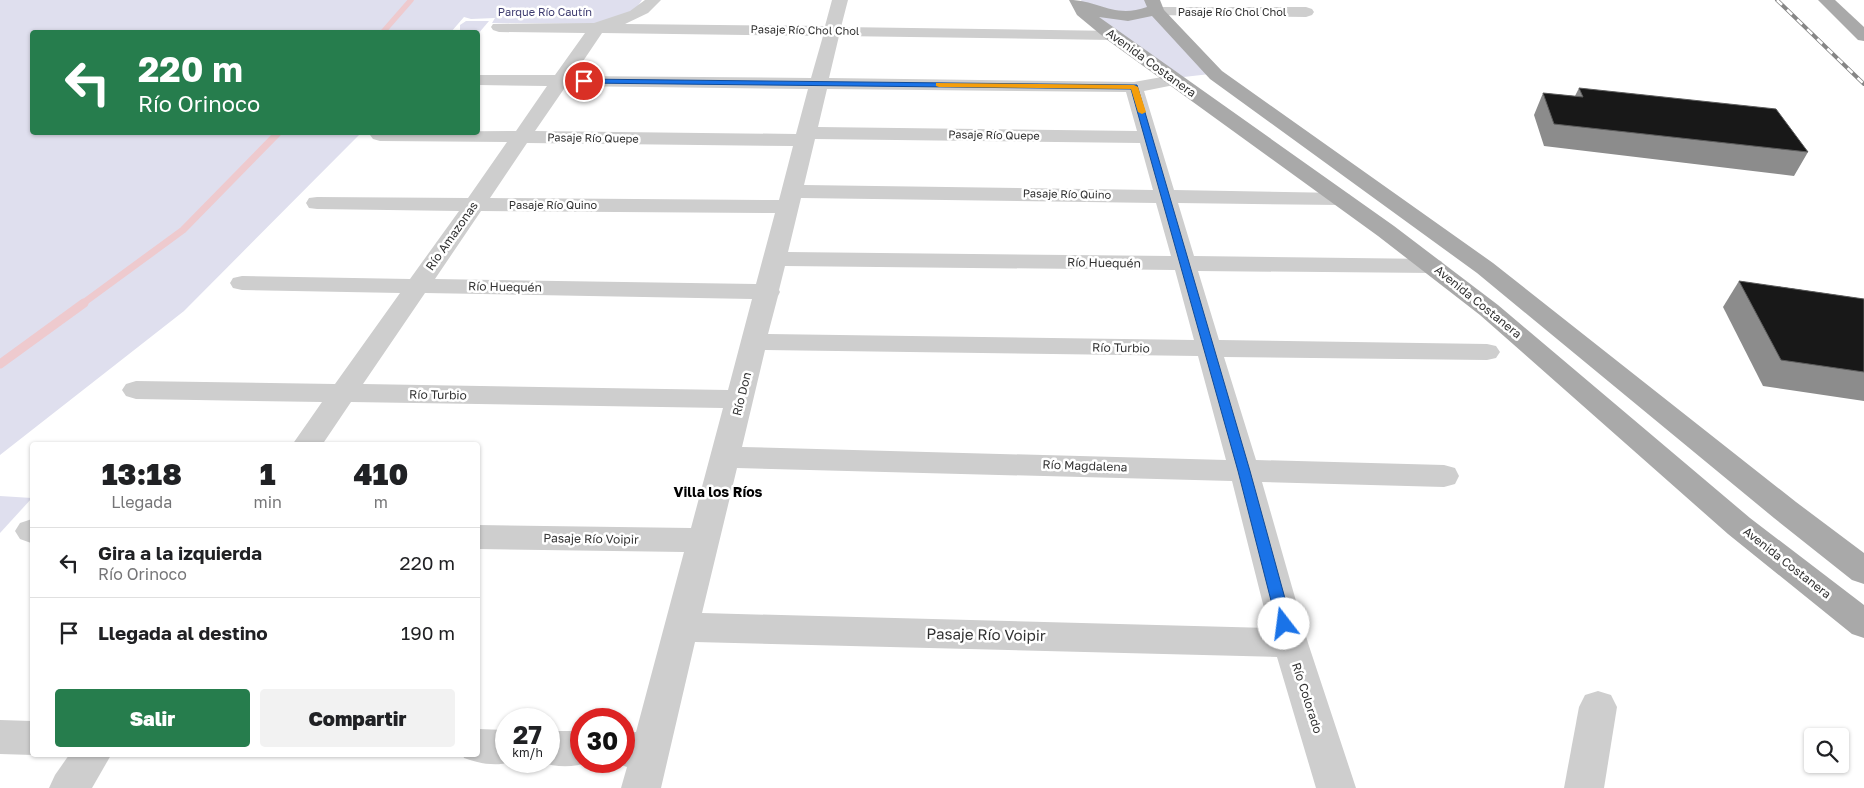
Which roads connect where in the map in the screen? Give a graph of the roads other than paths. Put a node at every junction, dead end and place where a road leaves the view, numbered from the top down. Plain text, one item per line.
1 (840, 0) edge
2 (1826, 0) edge
3 (1077, 1) edge
4 (652, 2) edge
5 (1154, 7) edge
6 (1306, 12) dead end
7 (499, 27) dead end
8 (597, 28) junction
9 (1861, 29) edge
10 (832, 30) junction
11 (1112, 35) junction
12 (480, 80) edge
13 (1173, 80) junction
14 (559, 81) junction
15 (819, 83) junction
16 (1134, 87) junction
17 (380, 135) dead end
18 (522, 137) junction
19 (807, 137) junction
20 (1149, 137) junction
21 (1166, 196) junction
22 (791, 199) junction
23 (1341, 199) junction
24 (317, 203) dead end
25 (475, 204) junction
26 (776, 259) junction
27 (1186, 263) junction
28 (1433, 266) junction
29 (242, 283) dead end
30 (418, 286) junction
31 (768, 292) junction
32 (755, 342) junction
33 (1209, 349) junction
34 (1487, 352) dead end
35 (136, 390) dead end
36 (343, 393) junction
37 (740, 399) junction
38 (309, 442) edge
39 (726, 457) junction
40 (1244, 471) junction
41 (1444, 476) dead end
42 (480, 537) edge
43 (704, 540) junction
44 (1864, 571) edge
45 (1864, 624) edge
46 (682, 627) junction
47 (1290, 643) junction
48 (1598, 707) dead end
49 (0, 737) edge
50 (30, 738) edge
51 (480, 746) edge
52 (495, 747) edge
53 (637, 750) edge
54 (91, 757) edge
55 (69, 788) edge
56 (641, 788) edge
57 (1336, 788) edge
58 (1584, 788) edge

1 - 10 street, Río Don
2 - 9 main road
3 - 5 main road
3 - 11 main road, Avenida Costanera
4 - 8 street
5 - 6 street, Pasaje Río Chol Chol
5 - 44 main road
7 - 8 street, Pasaje Río Chol Chol
8 - 10 street, Pasaje Río Chol Chol
8 - 14 street, Río Amazonas
10 - 11 street, Pasaje Río Chol Chol
10 - 15 street, Río Don
11 - 13 main road, Avenida Costanera
12 - 14 street
13 - 16 street
13 - 23 main road, Avenida Costanera
14 - 15 street
14 - 18 street, Río Amazonas
15 - 16 street
15 - 19 street, Río Don
16 - 20 street, Río Colorado
17 - 18 street, Pasaje Río Quepe
18 - 19 street, Pasaje Río Quepe
18 - 25 street, Río Amazonas
19 - 20 street, Pasaje Río Quepe
19 - 22 street, Río Don
20 - 21 street, Río Colorado
21 - 22 street, Pasaje Río Quino
21 - 23 street, Pasaje Río Quino
21 - 27 street, Río Colorado
22 - 25 street, Pasaje Río Quino
22 - 26 street, Río Don
23 - 28 main road, Avenida Costanera
24 - 25 street, Pasaje Río Quino
25 - 30 street, Río Amazonas
26 - 27 street, Río Huequén
26 - 31 street, Río Don
27 - 28 street, Río Huequén
27 - 33 street, Río Colorado
28 - 45 main road, Avenida Costanera
29 - 30 street, Río Huequén
30 - 31 street, Río Huequén
30 - 36 street, Río Amazonas
31 - 32 street, Río Don
32 - 33 street, Río Turbio
32 - 37 street, Río Don
33 - 34 street, Río Turbio
33 - 40 street, Río Colorado
35 - 36 street, Río Turbio
36 - 37 street, Río Turbio
36 - 38 street, Río Amazonas
37 - 39 street, Río Don
39 - 40 street, Río Magdalena
39 - 43 street, Río Don
40 - 41 street, Río Magdalena
40 - 47 street, Río Colorado
42 - 43 street, Pasaje Río Voipir
43 - 46 street, Río Don
46 - 47 street, Pasaje Río Voipir
46 - 53 street, Río Don
47 - 57 street, Río Colorado
48 - 58 street
49 - 50 street
51 - 52 street
53 - 56 street, Río Don
54 - 55 street

